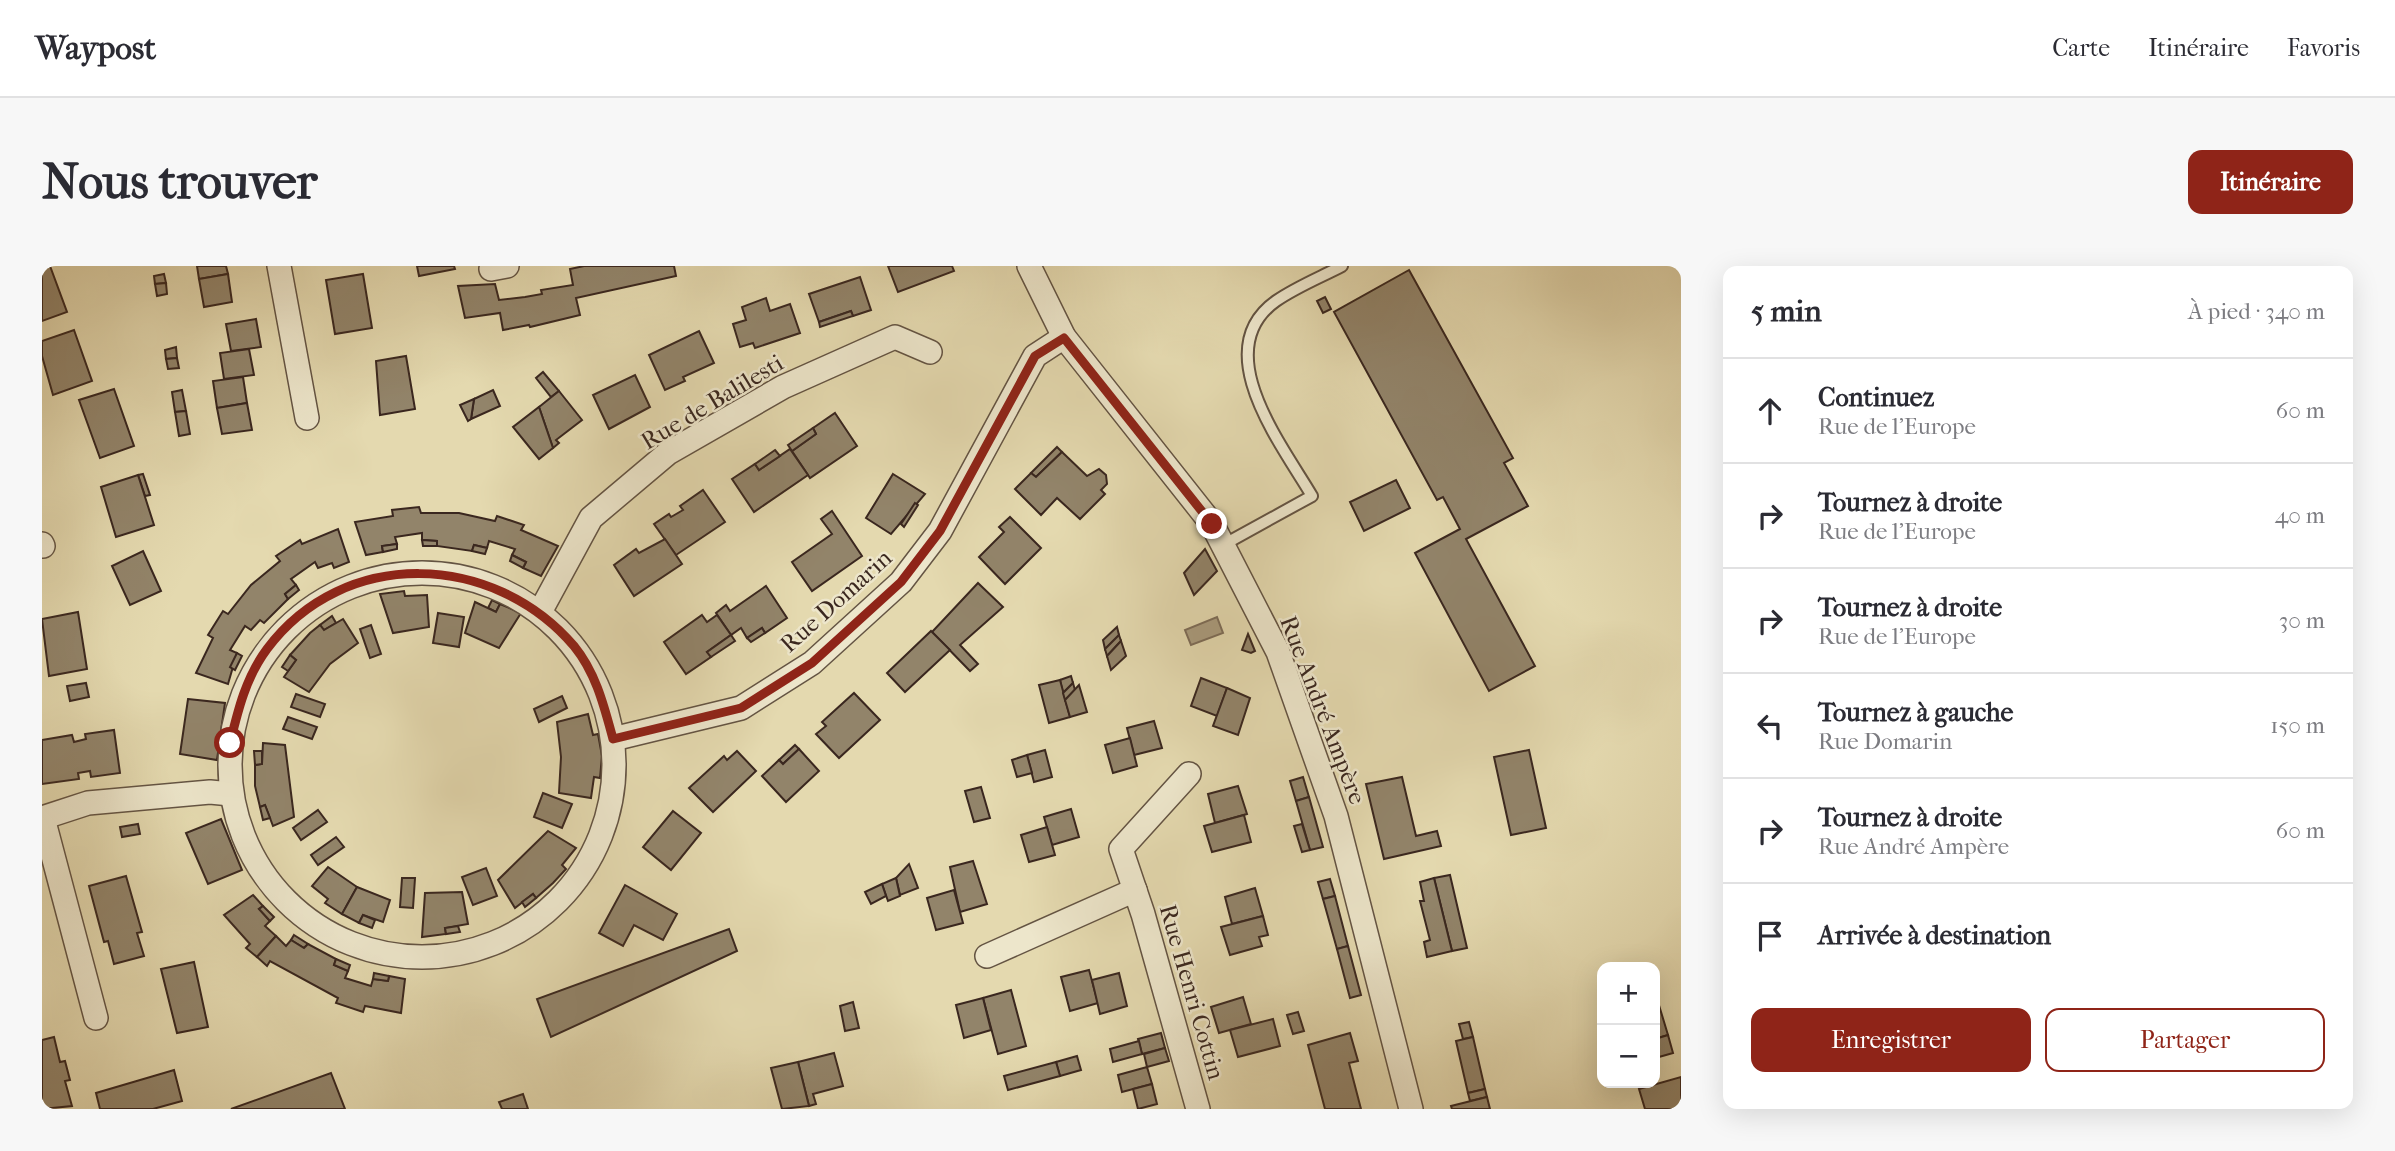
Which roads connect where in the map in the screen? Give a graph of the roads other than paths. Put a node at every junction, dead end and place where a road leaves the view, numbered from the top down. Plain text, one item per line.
1 (279, 266) edge
2 (1029, 266) edge
3 (1342, 266) edge
4 (1064, 338) junction
5 (930, 352) dead end
6 (307, 418) dead end
7 (1223, 545) junction
8 (540, 612) junction
9 (613, 739) junction
10 (1189, 774) dead end
11 (231, 794) junction
12 (43, 818) edge
13 (1135, 890) junction
14 (987, 956) dead end
15 (96, 1018) dead end
16 (1198, 1109) edge
17 (1411, 1109) edge

1 - 6 street
2 - 4 street, Rue André Ampère
3 - 7 lane
4 - 7 street, Rue André Ampère
4 - 9 street, Rue Domarin
5 - 8 street, Rue de Balilesti
7 - 17 street, Rue André Ampère
8 - 9 street
8 - 11 street
9 - 11 street
10 - 13 street, Rue Henri Cottin
11 - 12 street
12 - 15 street
13 - 14 street, Rue Henri Cottin
13 - 16 street, Rue Henri Cottin

